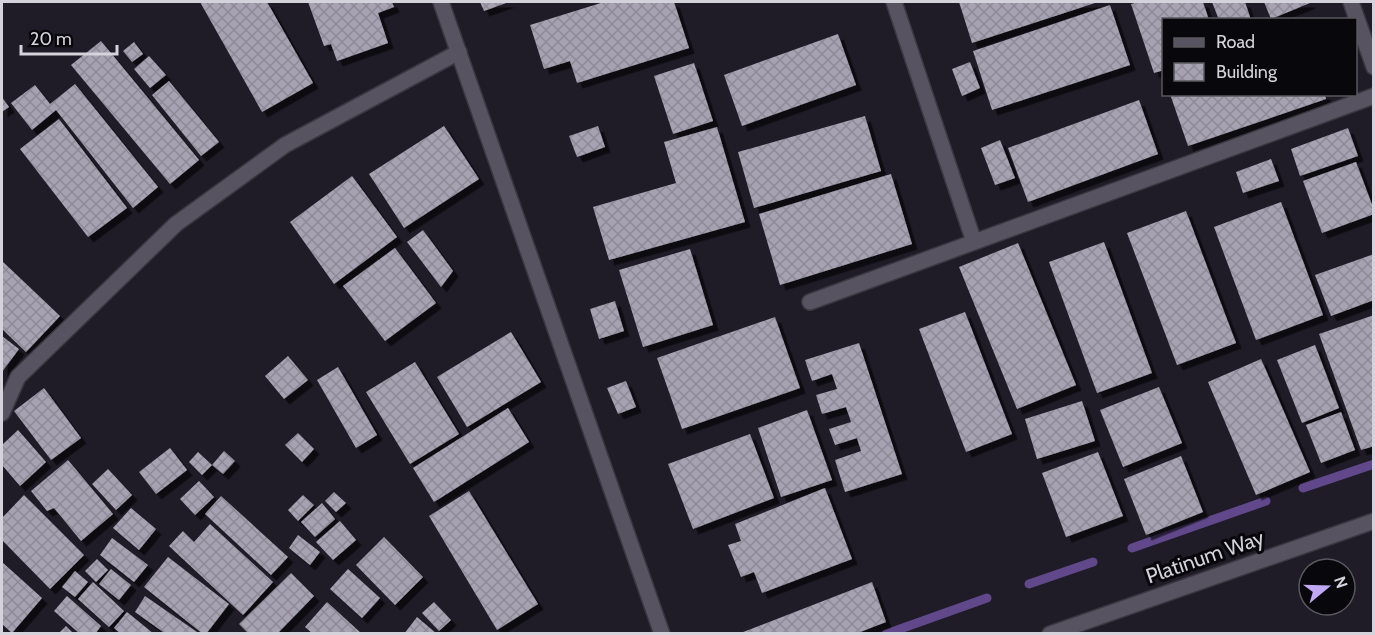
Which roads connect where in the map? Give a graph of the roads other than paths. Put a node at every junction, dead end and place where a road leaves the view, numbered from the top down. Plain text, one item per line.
1 (441, 2) edge
2 (894, 2) edge
3 (1350, 2) edge
4 (1356, 18) edge
5 (1357, 21) edge
6 (459, 52) junction
7 (1374, 67) edge
8 (1374, 96) edge
9 (974, 242) junction
10 (810, 303) dead end
11 (2, 413) edge
12 (1374, 521) edge
13 (662, 633) edge
14 (1050, 633) edge

1 - 6 street
2 - 9 street
3 - 4 street
5 - 7 street
6 - 11 street
6 - 13 street
8 - 9 street
9 - 10 street
12 - 14 street, Platinum Way

